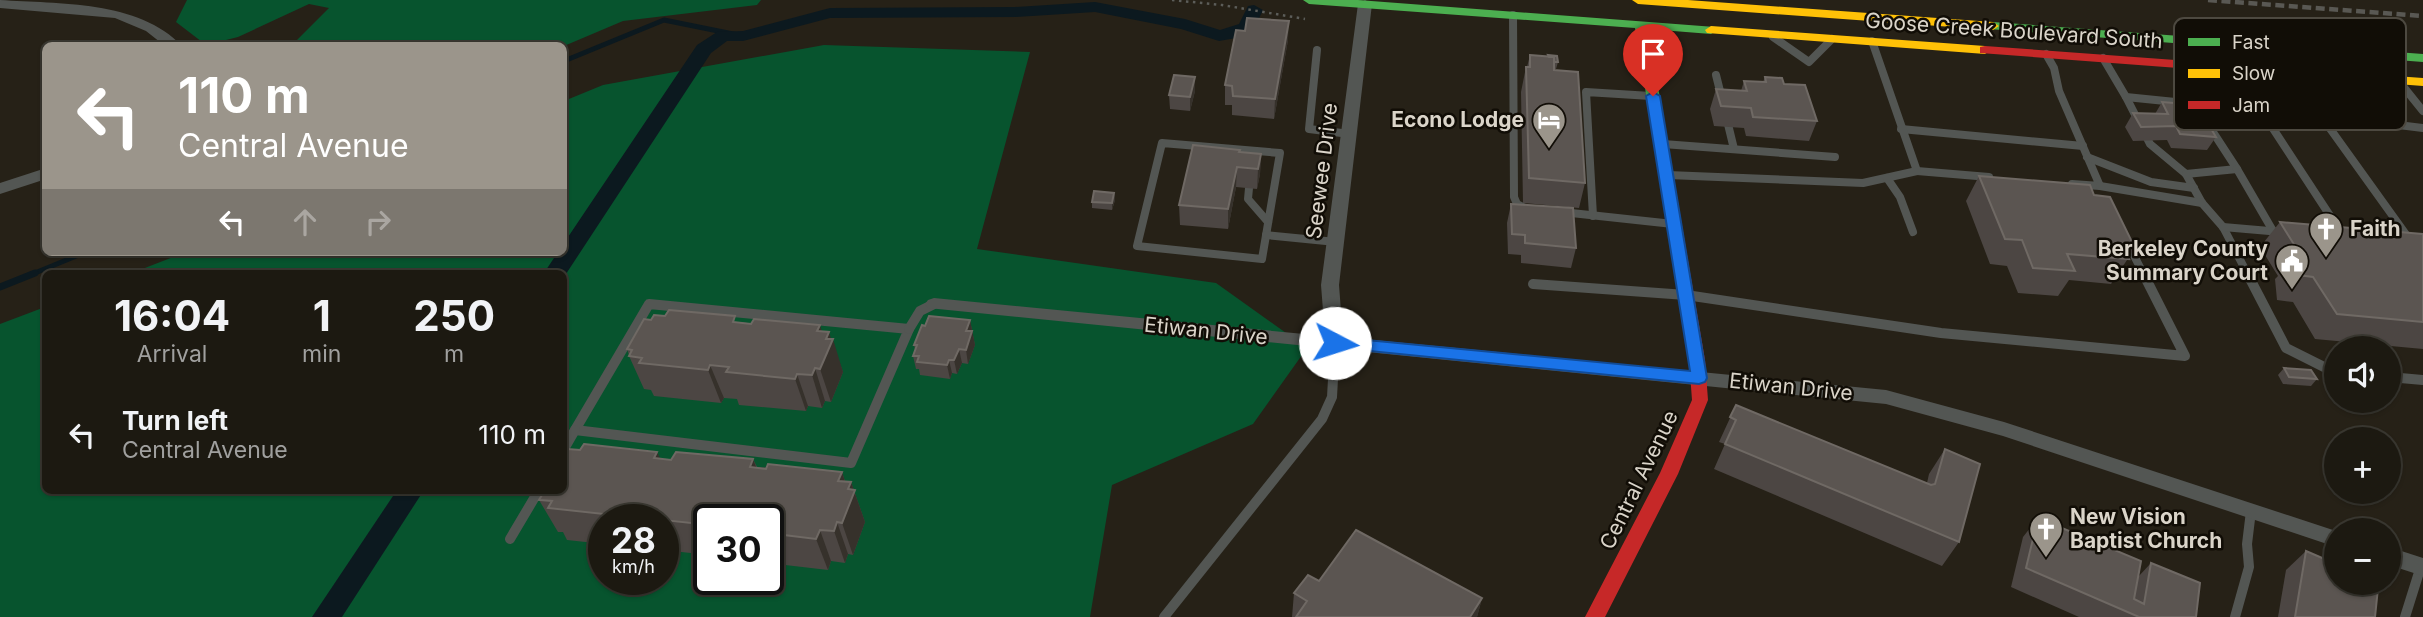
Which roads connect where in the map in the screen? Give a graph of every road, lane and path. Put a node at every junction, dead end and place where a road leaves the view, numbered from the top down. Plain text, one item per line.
1 (1172, 0) edge
2 (1309, 0) edge
3 (1638, 0) edge
4 (0, 4) edge
5 (1365, 4) junction
6 (1609, 6) dead end
7 (1720, 6) junction
8 (1513, 15) junction
9 (1289, 16) dead end
10 (1641, 24) junction
11 (1767, 33) junction
12 (1833, 38) junction
13 (2174, 40) edge
14 (1872, 41) junction
15 (170, 42) edge
16 (1317, 50) dead end
17 (2046, 54) junction
18 (2103, 58) junction
19 (2174, 63) edge
20 (1716, 75) dead end
21 (1514, 86) junction
22 (1525, 87) edge
23 (1573, 90) edge
24 (2406, 90) edge
25 (1586, 92) junction
26 (1653, 96) junction
27 (2126, 97) junction
28 (2174, 102) edge
29 (2423, 111) edge
30 (1902, 129) junction
31 (2212, 130) edge
32 (2274, 130) edge
33 (2331, 130) edge
34 (1350, 134) junction
35 (1661, 144) junction
36 (2083, 146) junction
37 (1734, 149) junction
38 (1257, 150) junction
39 (1835, 157) dead end
40 (2088, 157) junction
41 (1255, 162) edge
42 (2237, 169) junction
43 (1917, 171) junction
44 (42, 174) edge
45 (2186, 174) junction
46 (1666, 175) junction
47 (1886, 178) junction
48 (1998, 178) edge
49 (2067, 183) edge
50 (2100, 186) junction
51 (1249, 188) dead end
52 (2193, 188) junction
53 (0, 189) edge
54 (2202, 203) junction
55 (1539, 210) edge
56 (1552, 211) edge
57 (1594, 216) junction
58 (1268, 222) junction
59 (1674, 224) junction
60 (2223, 227) junction
61 (2273, 231) junction
62 (1913, 232) dead end
63 (2293, 232) edge
64 (2330, 234) edge
65 (2342, 234) junction
66 (1266, 235) junction
67 (2124, 236) edge
68 (2357, 236) edge
69 (2397, 240) edge
70 (2410, 241) junction
71 (1336, 242) junction
72 (2423, 242) edge
73 (1533, 284) dead end
74 (1686, 295) junction
75 (934, 304) joint
76 (909, 329) junction
77 (1335, 343) junction
78 (2324, 367) edge
79 (1699, 378) junction
80 (2401, 378) edge
81 (2423, 380) edge
82 (575, 430) junction
83 (567, 444) edge
84 (537, 494) edge
85 (2251, 511) junction
86 (2324, 535) edge
87 (510, 539) dead end
88 (2401, 560) edge
89 (2422, 566) edge
90 (1164, 617) edge
91 (1595, 617) edge
92 (2235, 617) edge
93 (2405, 617) edge

1 - 9 path
2 - 5 main road, Goose Creek Boulevard South
3 - 7 main road
4 - 15 street
5 - 8 main road, Goose Creek Boulevard South
5 - 34 street, Seewee Drive
6 - 10 main road
7 - 10 main road
7 - 13 main road
8 - 10 main road, Goose Creek Boulevard South
8 - 21 lane
10 - 11 main road, Goose Creek Boulevard South
10 - 26 main road, Central Avenue
11 - 12 main road, Goose Creek Boulevard South
11 - 12 lane
12 - 14 main road, Goose Creek Boulevard South
14 - 17 main road, Goose Creek Boulevard South
14 - 30 lane
16 - 34 lane
17 - 18 main road, Goose Creek Boulevard South
17 - 36 lane
18 - 19 main road, Goose Creek Boulevard South
18 - 27 lane
20 - 37 lane
21 - 22 lane
21 - 55 lane
23 - 25 lane
24 - 29 lane
25 - 26 lane
25 - 57 lane
26 - 35 main road, Central Avenue
27 - 28 lane
27 - 45 lane
30 - 36 lane
30 - 43 lane
31 - 42 lane
32 - 65 lane
33 - 70 lane
34 - 71 street, Seewee Drive
35 - 37 lane
35 - 46 main road, Central Avenue
36 - 40 lane
37 - 39 lane
38 - 41 lane
38 - 58 lane
38 - 66 lane
40 - 50 lane
40 - 52 lane
42 - 45 lane
42 - 61 lane
43 - 47 lane
43 - 48 lane
44 - 53 street
45 - 52 lane
46 - 47 lane
46 - 59 main road, Central Avenue
47 - 62 lane
49 - 50 lane
50 - 54 lane
51 - 58 lane
52 - 54 lane
54 - 60 lane
56 - 57 lane
57 - 59 lane
58 - 66 lane
59 - 74 main road, Central Avenue
60 - 61 lane
60 - 78 lane
61 - 63 lane
64 - 65 lane
65 - 68 lane
66 - 71 lane
67 - 74 lane
69 - 70 lane
70 - 72 lane
71 - 77 street, Seewee Drive
73 - 74 lane
74 - 79 main road, Central Avenue
75 - 76 lane
75 - 77 street, Etiwan Drive
76 - 82 lane
76 - 82 lane
77 - 79 street, Etiwan Drive
77 - 90 lane
79 - 85 street, Etiwan Drive
79 - 91 main road, Central Avenue
80 - 81 lane
82 - 83 lane
84 - 87 lane
85 - 86 street, Etiwan Drive
85 - 92 lane
88 - 89 street
89 - 93 lane

